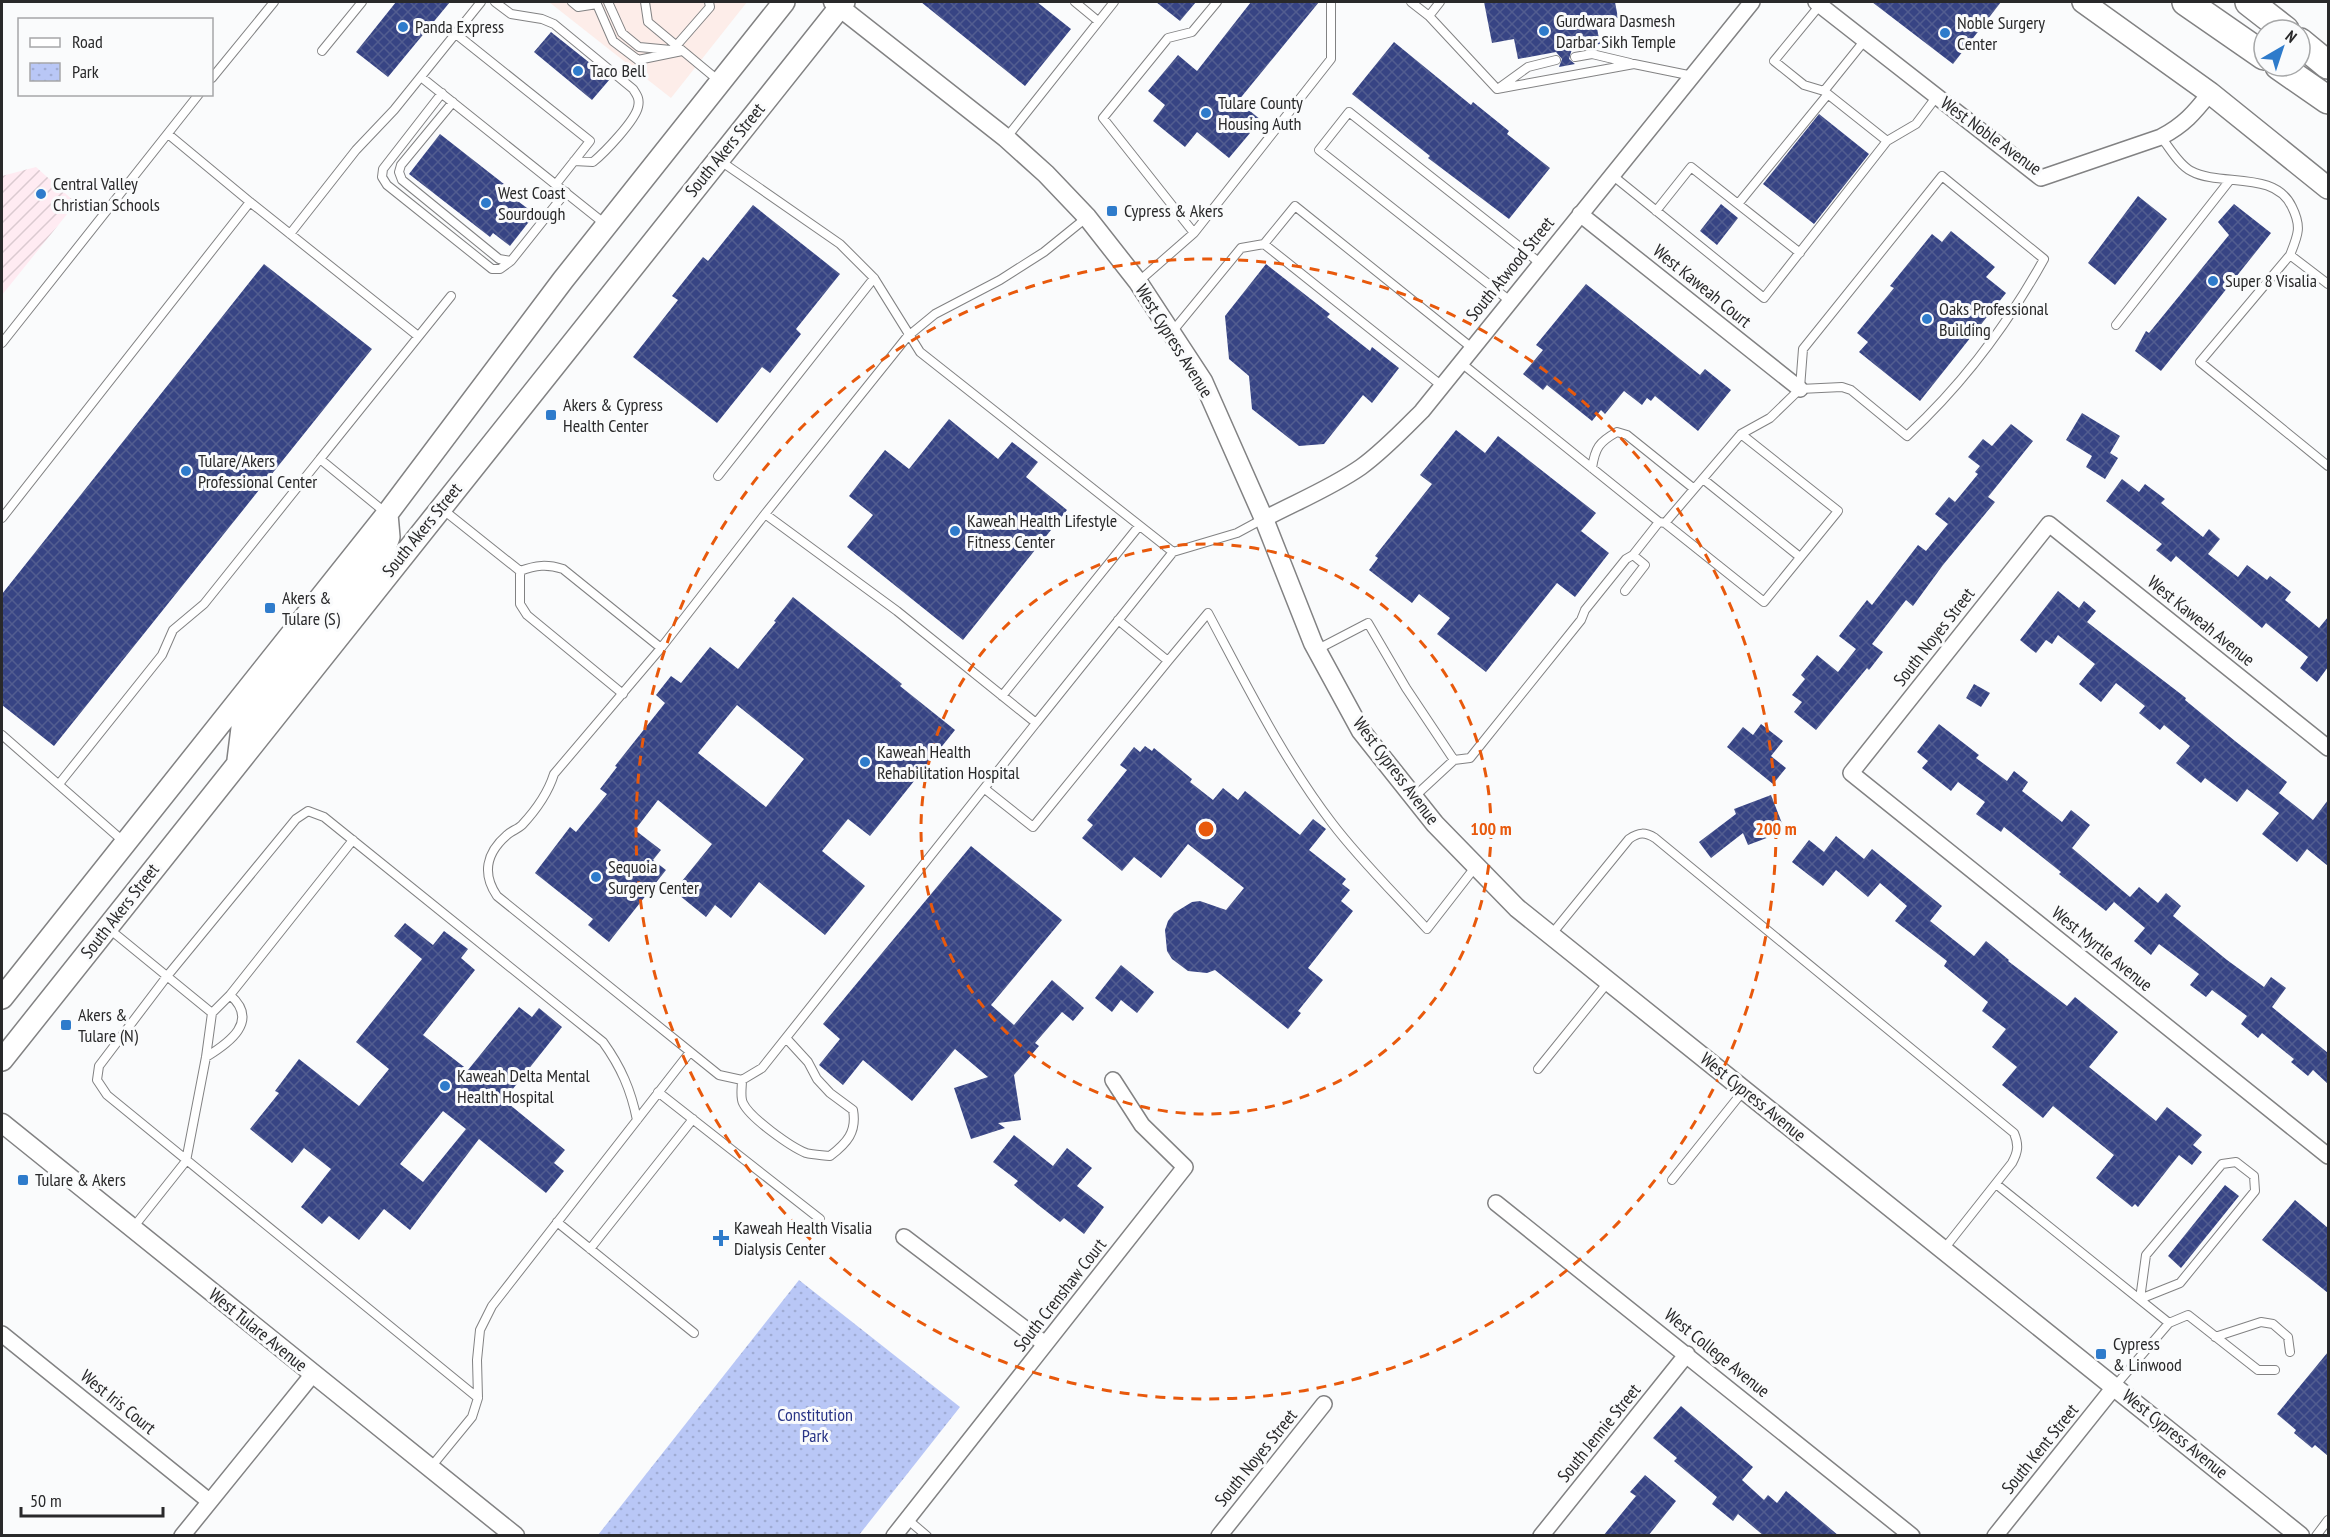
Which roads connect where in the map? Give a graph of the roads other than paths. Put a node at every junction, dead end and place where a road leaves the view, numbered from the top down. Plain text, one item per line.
1 (274, 2) edge
2 (362, 2) edge
3 (481, 2) edge
4 (495, 2) edge
5 (572, 2) edge
6 (608, 2) edge
7 (645, 2) edge
8 (709, 2) edge
9 (784, 2) edge
10 (1075, 2) edge
11 (1114, 2) edge
12 (1217, 2) edge
13 (1331, 2) edge
14 (1411, 2) edge
15 (1440, 2) edge
16 (1752, 2) edge
17 (2083, 2) edge
18 (2186, 2) edge
19 (2249, 2) edge
20 (597, 3) edge
21 (839, 3) edge
22 (1818, 3) edge
23 (1429, 16) junction
24 (2270, 18) edge
25 (1098, 21) junction
26 (456, 34) junction
27 (1865, 40) junction
28 (679, 48) junction
29 (2252, 48) edge
30 (322, 51) dead end
31 (2312, 52) edge
32 (1575, 57) dead end
33 (1556, 60) dead end
34 (1634, 64) junction
35 (2328, 65) edge
36 (1693, 76) junction
37 (213, 77) edge
38 (421, 77) junction
39 (2296, 78) edge
40 (721, 82) junction
41 (1497, 89) junction
42 (1826, 92) junction
43 (442, 93) junction
44 (2210, 93) junction
45 (197, 96) edge
46 (1937, 96) junction
47 (2328, 100) edge
48 (453, 102) junction
49 (168, 134) junction
50 (2161, 137) junction
51 (1006, 138) junction
52 (1887, 141) junction
53 (717, 159) junction
54 (574, 161) junction
55 (1612, 175) junction
56 (2230, 180) junction
57 (556, 184) junction
58 (2328, 188) edge
59 (566, 192) junction
60 (250, 202) junction
61 (1738, 204) junction
62 (1656, 211) junction
63 (1580, 214) junction
64 (1087, 217) junction
65 (607, 225) junction
66 (1194, 232) junction
67 (290, 234) junction
68 (1264, 244) junction
69 (1800, 253) junction
70 (2290, 255) junction
71 (511, 261) junction
72 (1540, 262) junction
73 (874, 278) junction
74 (1138, 282) junction
75 (2328, 284) edge
76 (451, 296) dead end
77 (1510, 301) junction
78 (2116, 325) dead end
79 (1171, 334) junction
80 (909, 335) junction
81 (418, 336) junction
82 (2, 343) edge
83 (1472, 348) junction
84 (1460, 362) junction
85 (1442, 386) junction
86 (1800, 389) junction
87 (1741, 434) junction
88 (320, 459) junction
89 (2328, 466) edge
90 (1592, 468) junction
91 (718, 476) dead end
92 (1702, 479) junction
93 (1693, 488) junction
94 (440, 507) junction
95 (387, 514) junction
96 (765, 514) junction
97 (2, 518) edge
98 (1264, 519) junction
99 (1662, 523) junction
100 (2049, 524) joint
101 (1139, 526) junction
102 (1173, 552) junction
103 (1633, 555) junction
104 (1800, 557) junction
105 (520, 570) junction
106 (1625, 591) dead end
107 (1118, 620) junction
108 (661, 648) junction
109 (1316, 649) junction
110 (1168, 661) junction
111 (623, 694) junction
112 (1002, 696) junction
113 (1036, 723) junction
114 (2, 735) edge
115 (2328, 748) edge
116 (1454, 760) junction
117 (237, 762) junction
118 (1851, 773) joint
119 (59, 784) junction
120 (985, 789) junction
121 (1414, 797) junction
122 (353, 840) junction
123 (125, 842) junction
124 (1476, 866) junction
125 (107, 927) junction
126 (1551, 935) junction
127 (168, 975) junction
128 (1609, 981) junction
129 (230, 995) junction
130 (2, 998) edge
131 (212, 1013) junction
132 (786, 1038) junction
133 (690, 1052) junction
134 (206, 1057) junction
135 (2, 1060) edge
136 (1538, 1069) dead end
137 (742, 1080) junction
138 (1113, 1080) dead end
139 (1744, 1090) junction
140 (658, 1092) junction
141 (693, 1119) junction
142 (637, 1120) junction
143 (2, 1123) edge
144 (2328, 1156) edge
145 (186, 1161) junction
146 (1672, 1179) dead end
147 (1996, 1184) junction
148 (1496, 1203) dead end
149 (820, 1218) dead end
150 (557, 1222) junction
151 (132, 1229) junction
152 (904, 1237) dead end
153 (590, 1249) junction
154 (1944, 1249) junction
155 (2140, 1299) junction
156 (2169, 1323) junction
157 (694, 1332) dead end
158 (2, 1334) edge
159 (2215, 1337) junction
160 (1045, 1344) junction
161 (2290, 1352) dead end
162 (1687, 1354) junction
163 (2275, 1370) dead end
164 (313, 1374) junction
165 (2115, 1386) junction
166 (478, 1398) junction
167 (1324, 1404) dead end
168 (430, 1468) junction
169 (210, 1501) junction
170 (907, 1520) junction
171 (2328, 1520) edge
172 (182, 1536) edge
173 (515, 1536) edge
174 (894, 1536) edge
175 (927, 1536) edge
176 (1219, 1536) edge
177 (1541, 1536) edge
178 (1912, 1536) edge
179 (1995, 1536) edge
180 (2300, 1536) edge
181 (2316, 1536) edge

1 - 37 lane
2 - 30 lane
3 - 26 lane
4 - 54 lane
5 - 20 lane
6 - 28 lane
7 - 28 lane
8 - 28 lane
9 - 40 main road, South Akers Street
10 - 25 lane
11 - 25 lane
12 - 66 lane
13 - 66 lane
14 - 23 lane
15 - 23 lane
16 - 36 street, South Atwood Street
17 - 44 main road
18 - 29 highway
19 - 24 highway
20 - 28 lane
21 - 51 street, West Cypress Avenue
21 - 53 main road, South Akers Street
22 - 27 street, West Noble Avenue
22 - 42 lane
23 - 41 lane
25 - 51 lane
26 - 38 lane
26 - 54 lane
27 - 42 lane
27 - 46 street, West Noble Avenue
28 - 40 lane
31 - 35 highway
32 - 34 lane
33 - 41 lane
34 - 36 lane
34 - 41 lane
36 - 55 street, South Atwood Street
38 - 43 lane
38 - 67 lane
39 - 47 highway
40 - 65 main road, South Akers Street
42 - 52 lane
42 - 61 lane
43 - 48 lane
43 - 71 lane
44 - 50 street, West Noble Avenue
44 - 58 main road
45 - 49 lane
46 - 50 street, West Noble Avenue
46 - 52 lane
48 - 57 lane
48 - 71 lane
49 - 60 lane
49 - 82 lane
50 - 56 lane
51 - 64 street, West Cypress Avenue
52 - 69 lane
53 - 73 lane
53 - 94 main road, South Akers Street
54 - 57 lane
55 - 62 lane
55 - 63 street, South Atwood Street
56 - 70 lane
56 - 78 lane
57 - 59 lane
59 - 65 lane
59 - 71 lane
60 - 67 lane
60 - 97 lane
61 - 62 lane
61 - 69 lane
62 - 69 lane
63 - 72 street, South Atwood Street
63 - 86 street, West Kaweah Court
64 - 74 street, West Cypress Avenue
64 - 80 lane
65 - 95 main road, South Akers Street
66 - 74 lane
67 - 81 lane
68 - 79 lane
68 - 83 lane
68 - 85 lane
70 - 75 lane
70 - 89 lane
72 - 77 street, South Atwood Street
72 - 77 lane
73 - 80 lane
73 - 91 lane
74 - 79 street, West Cypress Avenue
76 - 81 lane
77 - 83 street, South Atwood Street
79 - 98 street, West Cypress Avenue
80 - 96 lane
80 - 101 lane
81 - 88 lane
83 - 84 street, South Atwood Street
84 - 85 street, South Atwood Street
84 - 90 lane
85 - 98 street, South Atwood Street
86 - 86 lane
86 - 87 lane
87 - 92 lane
87 - 104 lane
88 - 95 lane
88 - 119 lane
90 - 93 lane
90 - 99 lane
92 - 93 lane
92 - 104 lane
93 - 99 lane
94 - 105 lane
94 - 117 main road, South Akers Street
95 - 117 main road
95 - 123 main road, South Akers Street
96 - 108 lane
96 - 112 lane
98 - 102 lane
98 - 109 street, West Cypress Avenue
99 - 103 lane
99 - 104 lane
100 - 115 street, West Kaweah Avenue
100 - 118 street, South Noyes Street
101 - 102 lane
101 - 112 lane
102 - 107 lane
103 - 106 lane
103 - 116 lane
105 - 108 lane
105 - 111 lane
107 - 110 lane
107 - 113 lane
108 - 111 lane
109 - 116 lane
109 - 121 street, West Cypress Avenue
110 - 120 lane
110 - 124 lane
111 - 133 lane
112 - 113 lane
113 - 120 lane
114 - 119 lane
116 - 121 lane
117 - 125 main road, South Akers Street
118 - 144 street, West Myrtle Avenue
119 - 123 lane
120 - 132 lane
121 - 124 street, West Cypress Avenue
122 - 127 lane
122 - 129 lane
122 - 142 lane
123 - 130 main road, South Akers Street
124 - 126 street, West Cypress Avenue
125 - 127 lane
125 - 135 main road, South Akers Street
126 - 128 street, West Cypress Avenue
126 - 147 lane
127 - 131 lane
127 - 145 lane
128 - 136 lane
128 - 139 street, West Cypress Avenue
129 - 131 lane
129 - 134 lane
131 - 134 lane
132 - 137 lane
132 - 137 lane
133 - 137 lane
133 - 140 lane
134 - 145 lane
138 - 160 street, South Crenshaw Court
139 - 146 lane
139 - 154 street, West Cypress Avenue
140 - 141 lane
140 - 142 lane
141 - 149 lane
141 - 153 lane
142 - 150 lane
143 - 151 street, West Tulare Avenue
145 - 151 lane
145 - 166 lane
147 - 154 lane
147 - 155 lane
148 - 162 street, West College Avenue
150 - 153 lane
150 - 166 lane
151 - 164 street, West Tulare Avenue
152 - 160 street
153 - 157 lane
154 - 165 street, West Cypress Avenue
155 - 155 lane
155 - 156 lane
156 - 159 lane
156 - 165 lane
158 - 169 street, West Iris Court
159 - 161 lane
159 - 163 lane
160 - 170 street, South Crenshaw Court
162 - 177 street, South Jennie Street
162 - 178 street, West College Avenue
164 - 168 street, West Tulare Avenue
164 - 169 street
165 - 179 street, South Kent Street
165 - 180 street, West Cypress Avenue
166 - 168 lane
167 - 176 street, South Noyes Street
168 - 173 street, West Tulare Avenue
169 - 172 street
170 - 174 street, South Crenshaw Court
170 - 175 lane
171 - 181 lane

